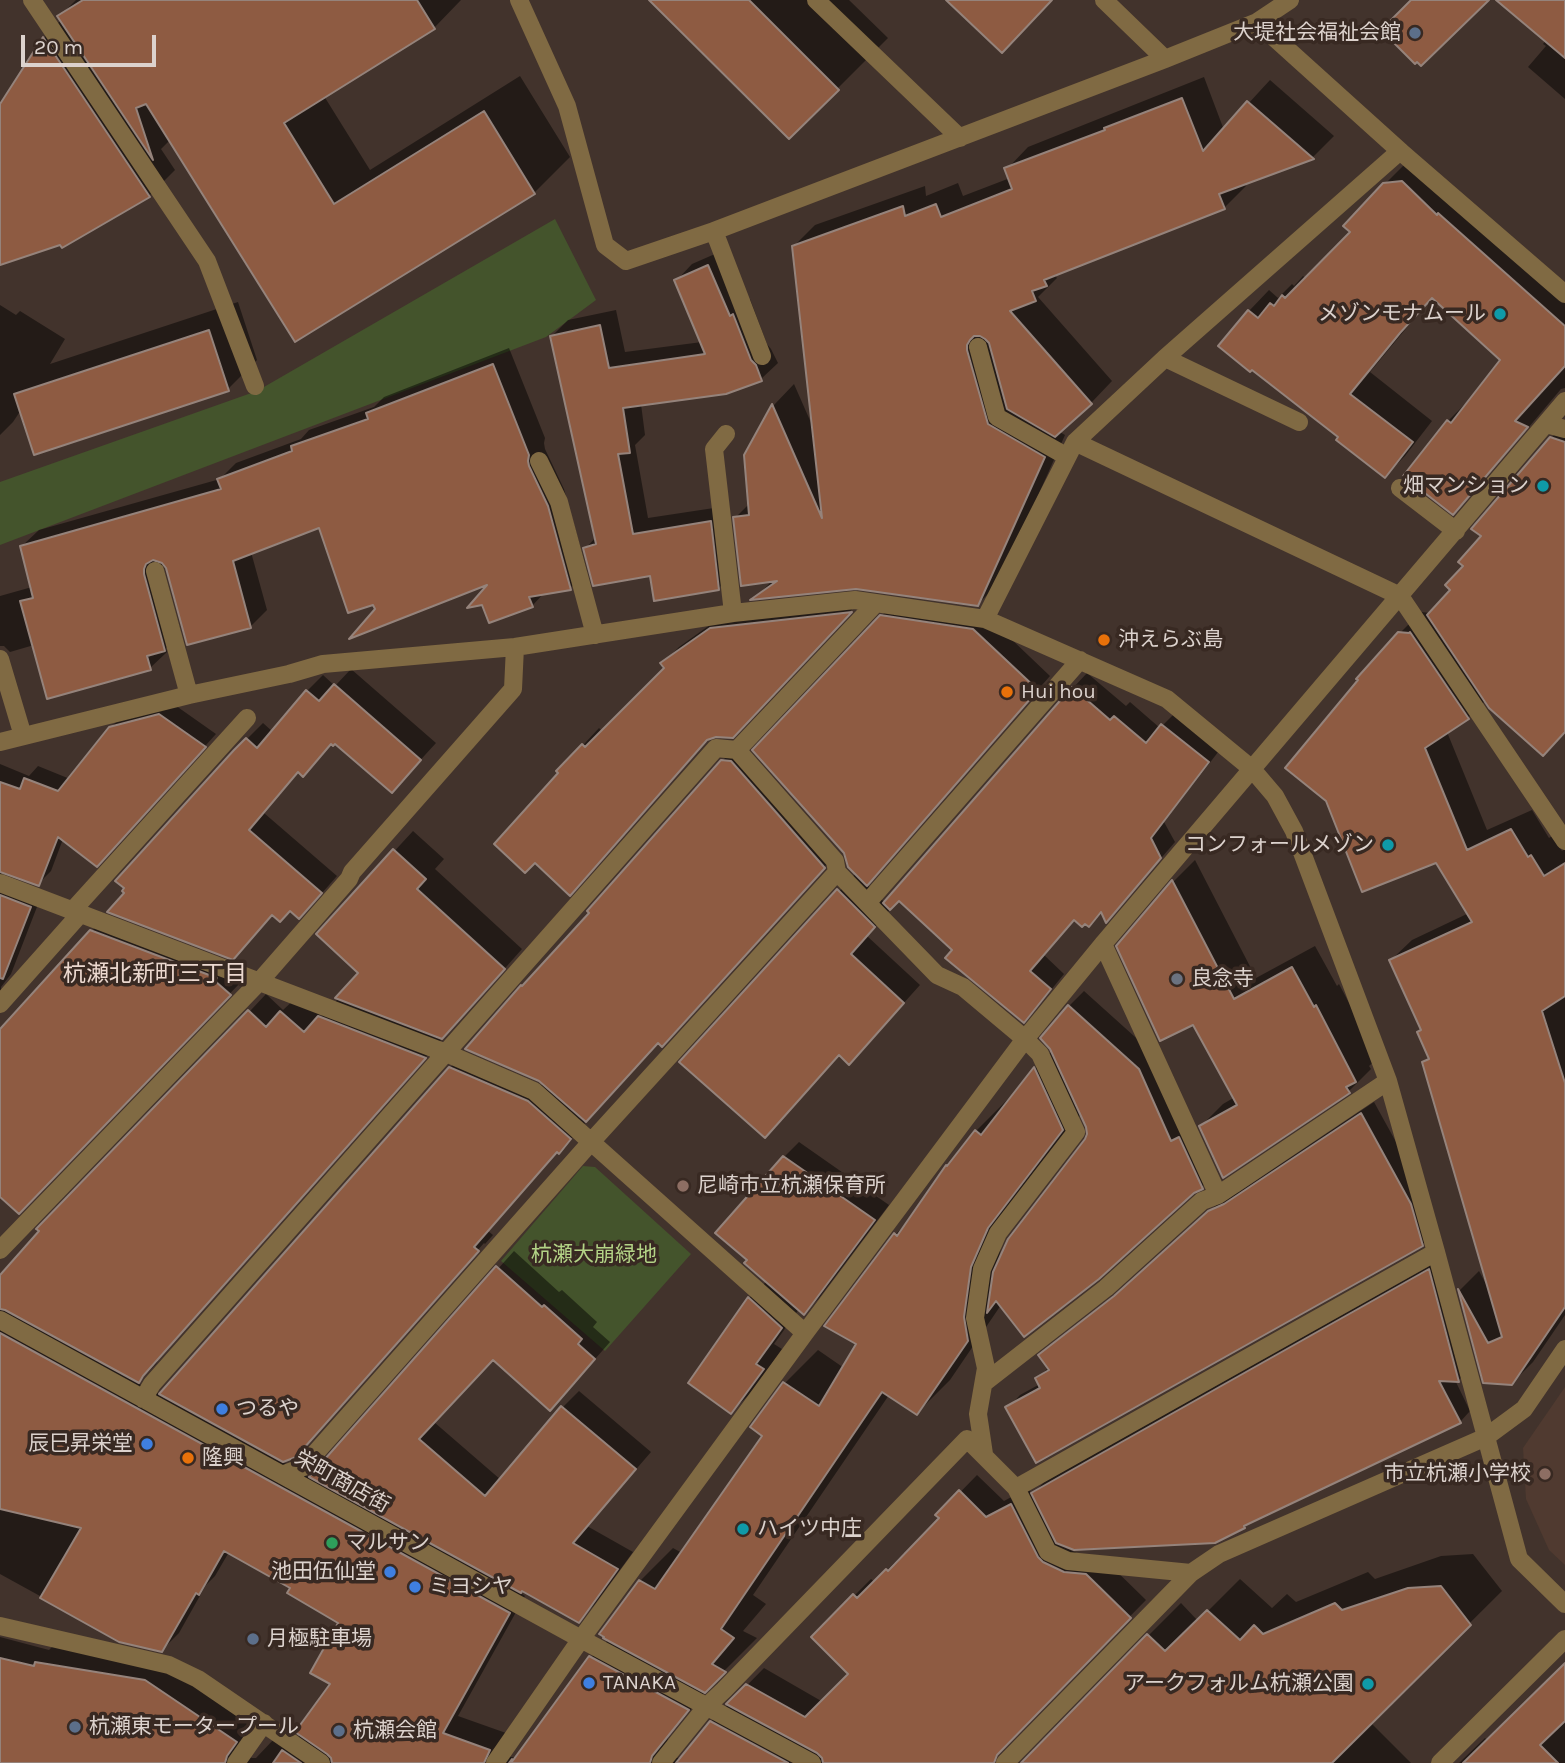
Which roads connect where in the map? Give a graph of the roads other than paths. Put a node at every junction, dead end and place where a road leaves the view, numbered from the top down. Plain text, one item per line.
1 (32, 0) edge
2 (519, 0) edge
3 (816, 0) edge
4 (1104, 0) edge
5 (1290, 0) edge
6 (1257, 22) junction
7 (1166, 59) junction
8 (960, 138) junction
9 (1400, 151) junction
10 (714, 231) junction
11 (1565, 294) edge
12 (978, 347) dead end
13 (762, 356) dead end
14 (1165, 358) junction
15 (255, 386) dead end
16 (1565, 401) edge
17 (1299, 422) dead end
18 (1546, 424) junction
19 (1565, 429) edge
20 (726, 434) dead end
21 (1071, 449) junction
22 (539, 461) dead end
23 (1400, 488) dead end
24 (1456, 531) junction
25 (155, 570) dead end
26 (1400, 596) junction
27 (876, 603) junction
28 (733, 613) junction
29 (985, 618) junction
30 (595, 635) junction
31 (515, 647) junction
32 (0, 659) edge
33 (1080, 660) junction
34 (189, 695) junction
35 (247, 718) dead end
36 (23, 736) junction
37 (0, 743) edge
38 (737, 750) junction
39 (1252, 769) junction
40 (1565, 840) edge
41 (837, 872) junction
42 (0, 883) edge
43 (867, 903) junction
44 (77, 911) junction
45 (1103, 944) junction
46 (259, 982) junction
47 (0, 1004) edge
48 (1025, 1039) junction
49 (446, 1053) junction
50 (1388, 1081) junction
51 (591, 1142) junction
52 (1218, 1195) junction
53 (0, 1250) edge
54 (1436, 1252) junction
55 (0, 1320) edge
56 (805, 1333) junction
57 (1565, 1349) edge
58 (984, 1383) junction
59 (143, 1399) junction
60 (1486, 1437) junction
61 (984, 1454) junction
62 (282, 1475) junction
63 (1016, 1488) junction
64 (1191, 1573) junction
65 (1565, 1604) edge
66 (0, 1626) edge
67 (581, 1639) junction
68 (1565, 1639) edge
69 (707, 1706) junction
70 (264, 1723) junction
71 (236, 1763) edge
72 (321, 1763) edge
73 (495, 1763) edge
74 (661, 1763) edge
75 (811, 1763) edge
76 (1005, 1763) edge
77 (1440, 1763) edge

1 - 15 street
2 - 10 street
3 - 8 street
4 - 7 street
5 - 6 street
6 - 7 street
6 - 9 street
7 - 8 street
8 - 10 street
9 - 11 street
9 - 14 street
10 - 13 street
12 - 21 street
14 - 17 street
14 - 21 street
16 - 18 street
18 - 19 street
18 - 24 street
20 - 28 street
21 - 26 street
21 - 29 street
22 - 30 street
23 - 24 street
24 - 26 street
25 - 34 street
26 - 39 street
26 - 40 street
27 - 28 street
27 - 29 street
27 - 38 street
28 - 30 street
29 - 33 street
30 - 31 street
31 - 34 street
31 - 46 street
32 - 36 street
33 - 39 street
33 - 43 street
34 - 36 street
35 - 44 street
36 - 37 street
38 - 41 street
38 - 49 street
39 - 45 street
39 - 50 street
41 - 43 street
41 - 51 street
42 - 44 street
43 - 48 street
44 - 46 street
44 - 47 street
45 - 48 street
45 - 52 street
46 - 49 street
46 - 53 street
48 - 56 street
48 - 58 street
49 - 51 street
49 - 59 street
50 - 52 street
50 - 54 street
51 - 56 street
51 - 62 street
52 - 58 street
54 - 60 street
54 - 63 street
55 - 59 street, 栄町商店街
56 - 67 street
57 - 60 street
58 - 61 street
59 - 62 street, 栄町商店街
60 - 64 street
60 - 65 street
61 - 63 street
61 - 69 street
62 - 67 street, 栄町商店街
63 - 64 street
64 - 76 street
66 - 70 street
67 - 69 street, 栄町商店街
67 - 73 street
68 - 77 street
69 - 74 street
69 - 75 street, 栄町商店街
70 - 71 street
70 - 72 street

